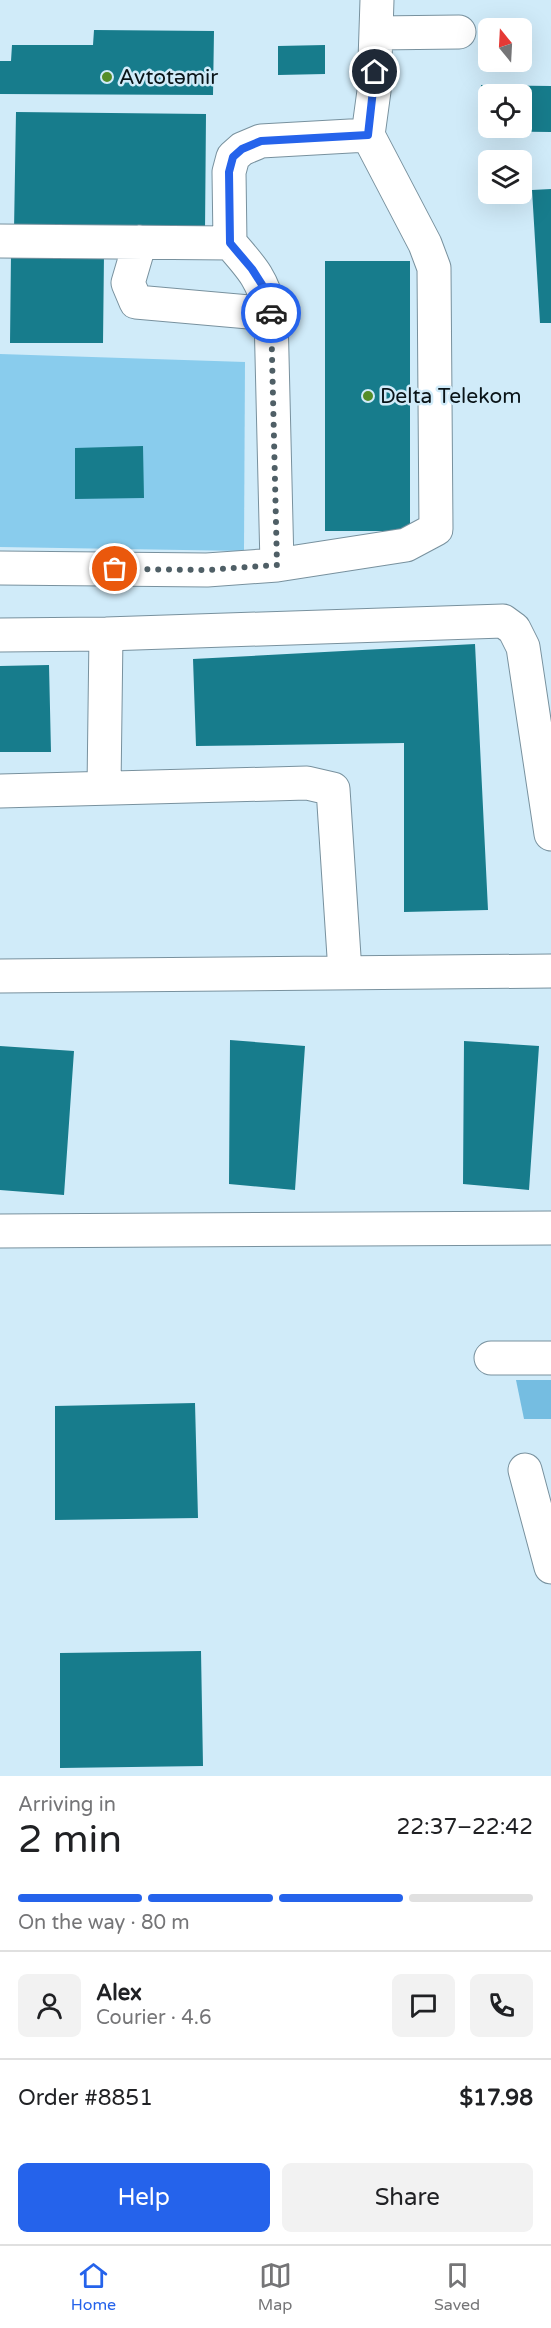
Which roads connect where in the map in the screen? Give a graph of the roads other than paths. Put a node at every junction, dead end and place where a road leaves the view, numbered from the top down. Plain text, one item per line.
1 (377, 0) edge
2 (459, 32) dead end
3 (376, 33) junction
4 (368, 135) junction
5 (0, 241) edge
6 (140, 242) junction
7 (230, 243) junction
8 (271, 314) junction
9 (277, 565) junction
10 (0, 568) edge
11 (106, 634) junction
12 (0, 635) edge
13 (104, 788) junction
14 (0, 791) edge
15 (551, 834) edge
16 (551, 971) edge
17 (345, 972) junction
18 (0, 976) edge
19 (551, 1228) edge
20 (0, 1231) edge
21 (491, 1358) dead end
22 (551, 1359) edge
23 (525, 1470) dead end
24 (551, 1567) edge

1 - 3 lane
2 - 3 lane
3 - 4 lane
4 - 7 lane
4 - 9 lane
5 - 6 lane
6 - 7 lane
6 - 8 lane
7 - 8 lane
8 - 9 lane
9 - 10 lane
11 - 12 lane
11 - 13 lane
11 - 15 lane
13 - 14 lane
13 - 17 lane
16 - 17 lane
17 - 18 lane
19 - 20 lane
21 - 22 lane
23 - 24 lane

